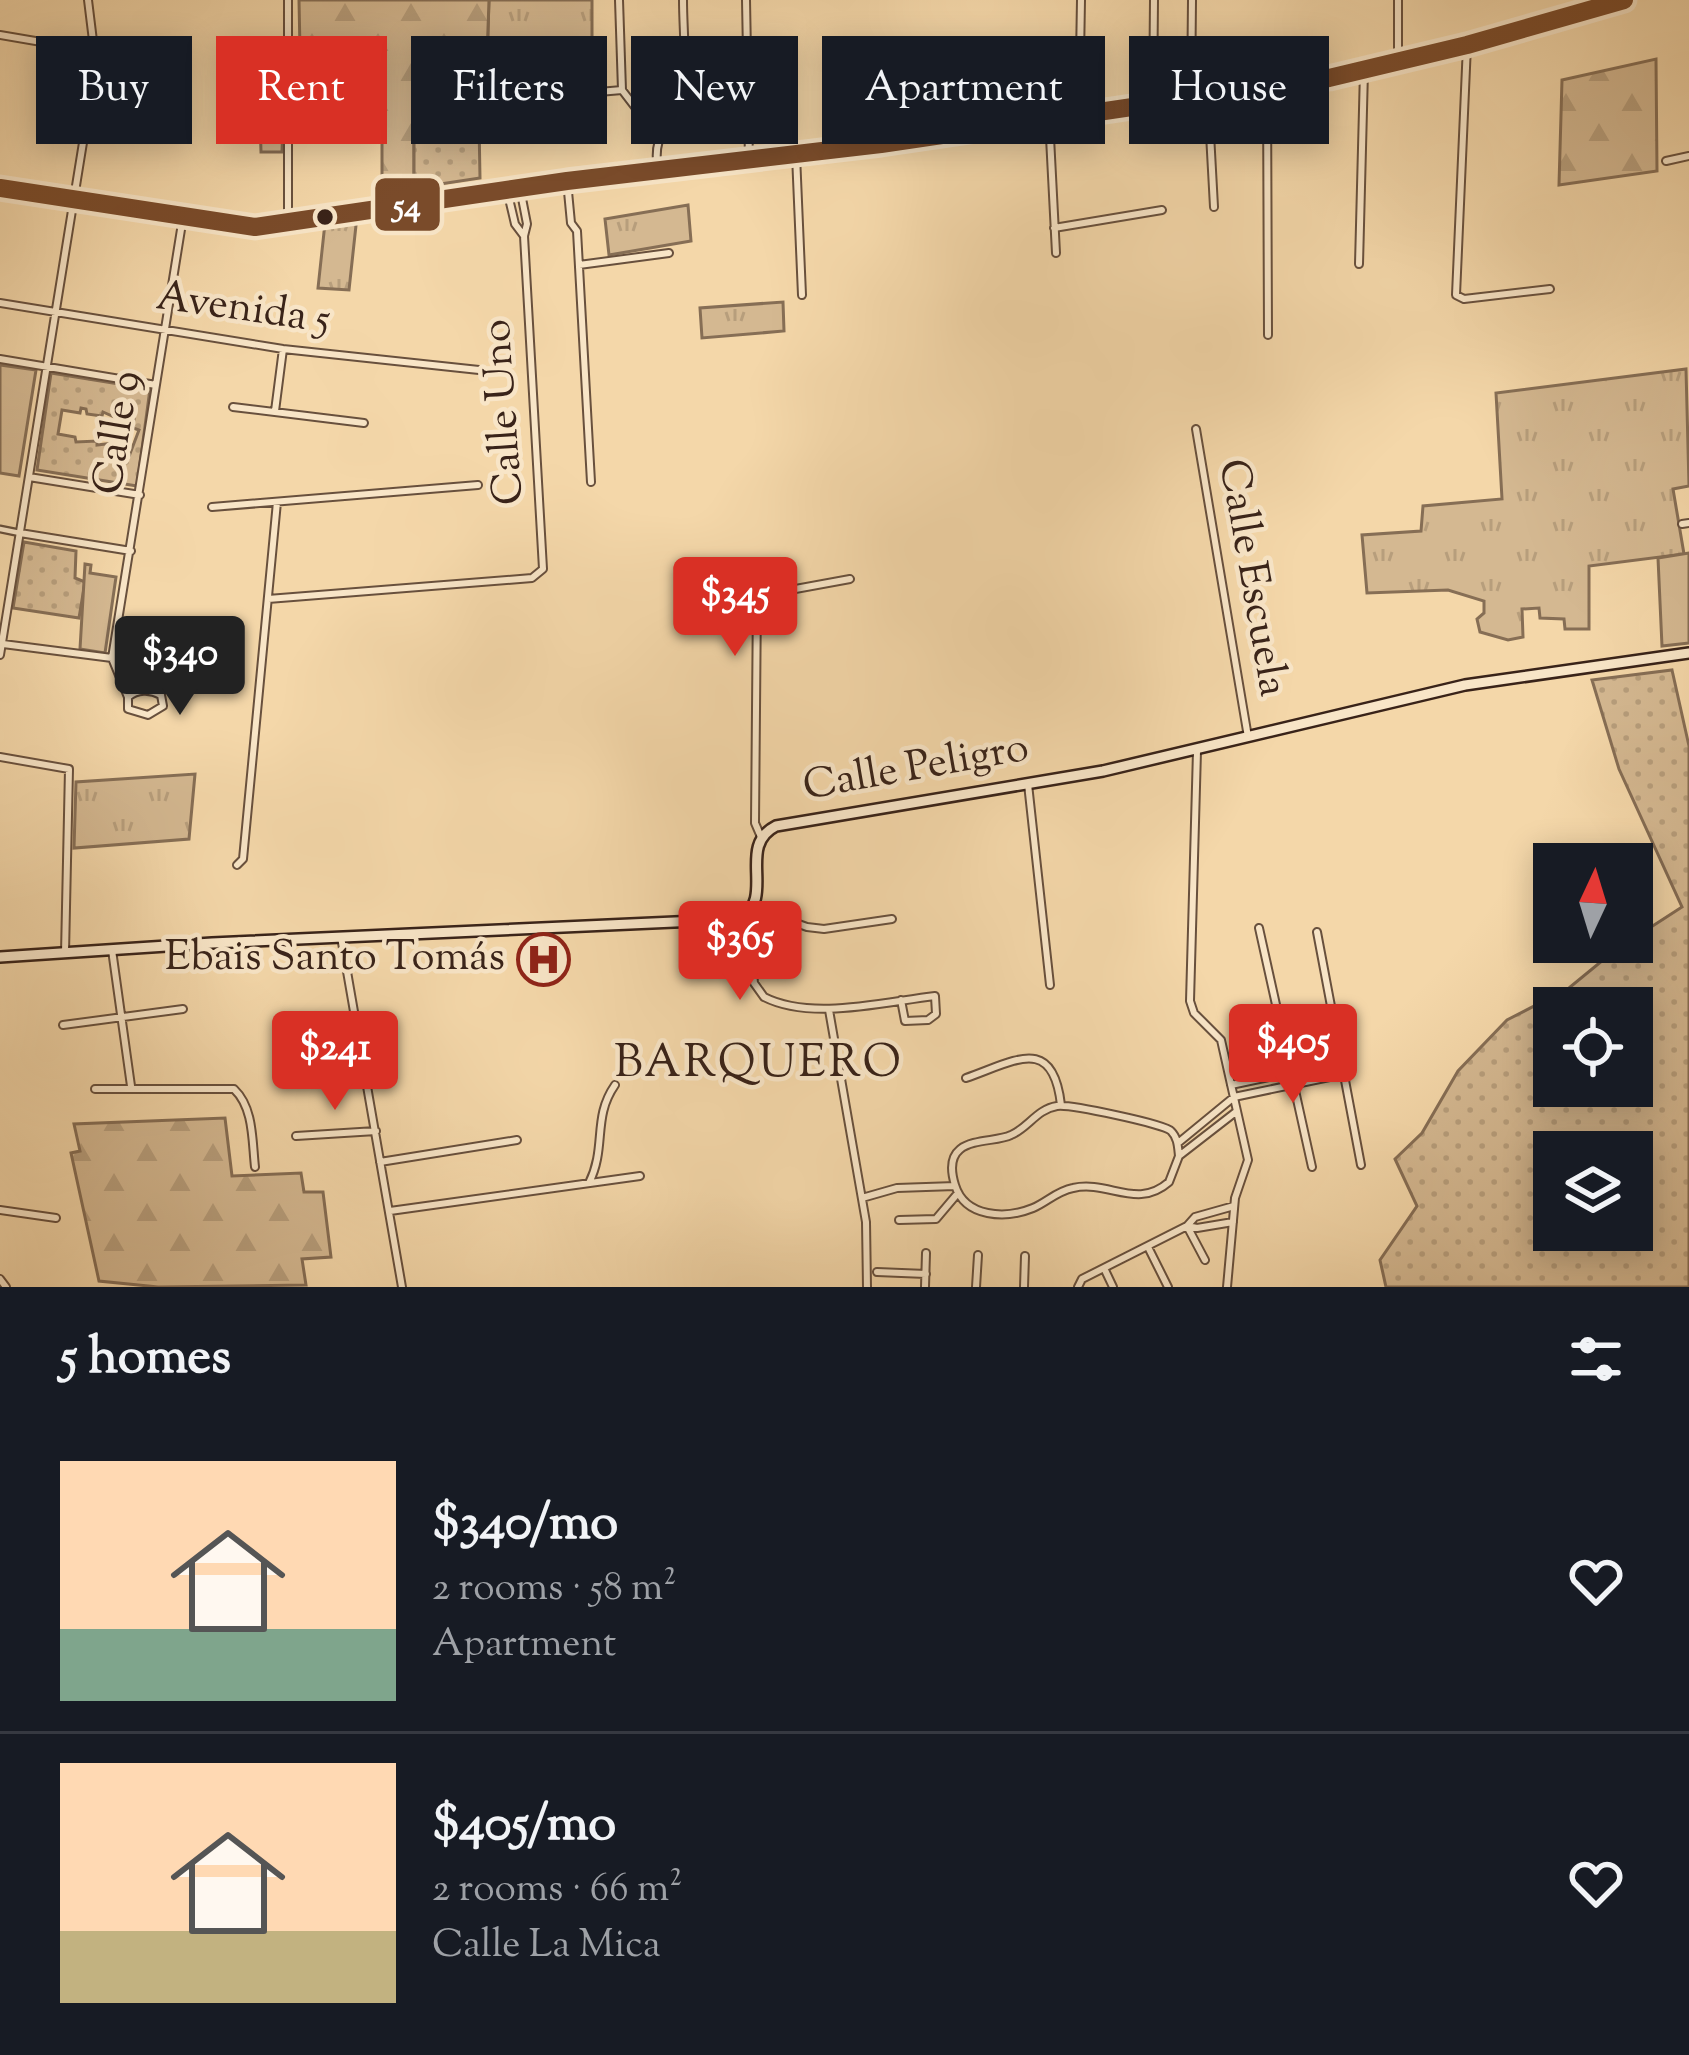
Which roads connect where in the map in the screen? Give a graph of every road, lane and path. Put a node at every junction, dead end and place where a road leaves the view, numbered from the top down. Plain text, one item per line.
1 (88, 0) edge
2 (288, 0) edge
3 (619, 0) edge
4 (683, 0) edge
5 (746, 0) edge
6 (1081, 0) edge
7 (1154, 0) edge
8 (1192, 0) edge
9 (1398, 0) edge
10 (1624, 0) edge
11 (0, 35) edge
12 (92, 36) edge
13 (683, 36) edge
14 (1080, 36) edge
15 (1154, 36) edge
16 (1192, 36) edge
17 (36, 41) edge
18 (1467, 45) junction
19 (1397, 61) junction
20 (1364, 71) junction
21 (1329, 77) edge
22 (622, 90) junction
23 (607, 91) edge
24 (631, 102) edge
25 (82, 144) edge
26 (655, 144) edge
27 (871, 144) edge
28 (1050, 144) edge
29 (1211, 144) edge
30 (1267, 144) edge
31 (796, 155) junction
32 (1689, 155) edge
33 (749, 160) junction
34 (1666, 161) dead end
35 (658, 170) junction
36 (567, 182) junction
37 (0, 188) edge
38 (520, 188) junction
39 (507, 190) junction
40 (72, 199) junction
41 (1214, 207) dead end
42 (1162, 210) dead end
43 (183, 217) junction
44 (288, 223) junction
45 (1054, 228) junction
46 (524, 236) junction
47 (669, 253) dead end
48 (1056, 253) dead end
49 (1359, 264) dead end
50 (579, 265) junction
51 (1550, 289) dead end
52 (802, 295) dead end
53 (0, 303) edge
54 (54, 312) junction
55 (165, 330) junction
56 (1268, 335) dead end
57 (283, 349) junction
58 (0, 359) edge
59 (46, 367) junction
60 (479, 370) dead end
61 (157, 386) junction
62 (233, 406) dead end
63 (275, 412) junction
64 (364, 423) dead end
65 (1196, 429) dead end
66 (28, 477) junction
67 (591, 482) dead end
68 (478, 485) dead end
69 (140, 494) junction
70 (278, 502) junction
71 (212, 507) dead end
72 (0, 530) edge
73 (20, 532) junction
74 (131, 550) junction
75 (850, 579) dead end
76 (268, 599) junction
77 (1, 643) edge
78 (1689, 653) edge
79 (0, 655) edge
80 (112, 658) junction
81 (128, 697) junction
82 (1248, 737) junction
83 (1197, 751) junction
84 (0, 758) edge
85 (1028, 784) junction
86 (760, 837) junction
87 (237, 866) dead end
88 (751, 912) junction
89 (892, 919) dead end
90 (1259, 928) dead end
91 (1317, 932) dead end
92 (341, 937) junction
93 (112, 950) junction
94 (65, 953) junction
95 (0, 957) edge
96 (1050, 985) dead end
97 (901, 1000) junction
98 (183, 1009) dead end
99 (829, 1010) junction
100 (122, 1016) junction
101 (63, 1025) dead end
102 (1342, 1062) junction
103 (1292, 1072) junction
104 (1344, 1074) junction
105 (966, 1078) dead end
106 (615, 1084) dead end
107 (1294, 1084) junction
108 (1232, 1085) junction
109 (130, 1086) junction
110 (95, 1089) dead end
111 (1234, 1097) junction
112 (1061, 1106) junction
113 (1238, 1111) junction
114 (376, 1131) junction
115 (296, 1136) dead end
116 (517, 1140) dead end
117 (1178, 1143) junction
118 (1179, 1156) junction
119 (380, 1162) junction
120 (1361, 1166) dead end
121 (255, 1167) dead end
122 (1312, 1167) dead end
123 (640, 1177) dead end
124 (589, 1184) junction
125 (957, 1190) junction
126 (862, 1198) junction
127 (1234, 1206) junction
128 (0, 1210) edge
129 (390, 1211) junction
130 (56, 1219) dead end
131 (899, 1220) dead end
132 (1233, 1222) junction
133 (1187, 1226) junction
134 (1148, 1247) junction
135 (926, 1253) dead end
136 (978, 1255) dead end
137 (1025, 1256) dead end
138 (1205, 1260) dead end
139 (1104, 1268) junction
140 (877, 1272) dead end
141 (926, 1274) junction
142 (0, 1279) edge
143 (6, 1287) edge
144 (402, 1287) edge
145 (867, 1287) edge
146 (925, 1287) edge
147 (976, 1287) edge
148 (1024, 1287) edge
149 (1078, 1287) edge
150 (1113, 1287) edge
151 (1168, 1287) edge
152 (1227, 1287) edge

1 - 12 street
2 - 44 street
3 - 22 street
4 - 13 street
5 - 33 street
6 - 14 street
7 - 15 street
8 - 16 street
9 - 19 street
10 - 18 street
11 - 17 street
18 - 19 street
18 - 51 street
19 - 20 street
20 - 21 street
20 - 49 street
22 - 23 street
22 - 24 street
25 - 40 street
26 - 35 street
27 - 31 street
28 - 45 street
29 - 41 street
30 - 56 street
31 - 33 street
31 - 52 street
32 - 34 street
33 - 35 street
35 - 36 street
36 - 38 street
36 - 50 street
37 - 40 street
38 - 39 street
38 - 46 street, Calle Uno
39 - 44 street
39 - 46 street, Calle Uno
40 - 43 street
40 - 54 street
42 - 45 street
43 - 44 street
43 - 55 street, Calle 9
45 - 48 street
46 - 76 street, Calle Uno
47 - 50 street
50 - 67 street
53 - 54 street, Avenida 5
54 - 55 street, Avenida 5
54 - 59 street
55 - 57 street, Avenida 5
55 - 61 street, Calle 9
57 - 60 street, Avenida 5
57 - 63 street
58 - 59 street
59 - 61 street
59 - 66 street
61 - 69 street, Calle 9
62 - 63 street
63 - 64 street
65 - 82 street, Calle Escuela
66 - 69 street
66 - 73 street
68 - 70 street
69 - 74 street, Calle 9
70 - 71 street
70 - 76 street
72 - 73 street
73 - 74 street
73 - 77 street
74 - 80 street, Calle 9
75 - 86 street
76 - 87 street
77 - 79 street
77 - 80 street
78 - 82 main road, Calle Peligro
80 - 81 street
81 - 81 street
82 - 83 main road, Calle Peligro
83 - 85 main road, Calle Peligro
83 - 108 street
84 - 94 street
85 - 86 main road, Calle Peligro
85 - 96 street
86 - 88 main road, Calle Peligro
88 - 89 street
88 - 92 main road
88 - 99 street
90 - 103 street
91 - 102 street
92 - 93 main road
92 - 114 street
93 - 94 main road
93 - 100 street
94 - 95 main road
97 - 97 street
97 - 99 street
98 - 100 street
99 - 126 street
100 - 101 street
100 - 109 street
102 - 103 street
102 - 104 street
103 - 107 street
103 - 108 street
104 - 107 street
104 - 120 street
105 - 112 street
106 - 124 street
107 - 111 street
107 - 122 street
108 - 111 street
109 - 110 street
109 - 121 street
111 - 113 street
111 - 117 street
112 - 117 street
112 - 125 street
113 - 118 street
113 - 127 street
114 - 115 street
114 - 119 street
116 - 119 street
117 - 118 street
118 - 125 street
119 - 129 street
123 - 124 street
124 - 129 street
125 - 126 street
125 - 131 street
126 - 145 street
127 - 132 street
127 - 133 street
128 - 130 street
129 - 144 street
132 - 133 street
132 - 152 street
133 - 134 street
133 - 138 street
134 - 139 street
134 - 151 street
135 - 141 street
136 - 147 street
137 - 148 street
139 - 149 street
139 - 150 street
140 - 141 street
141 - 146 street
142 - 143 street

